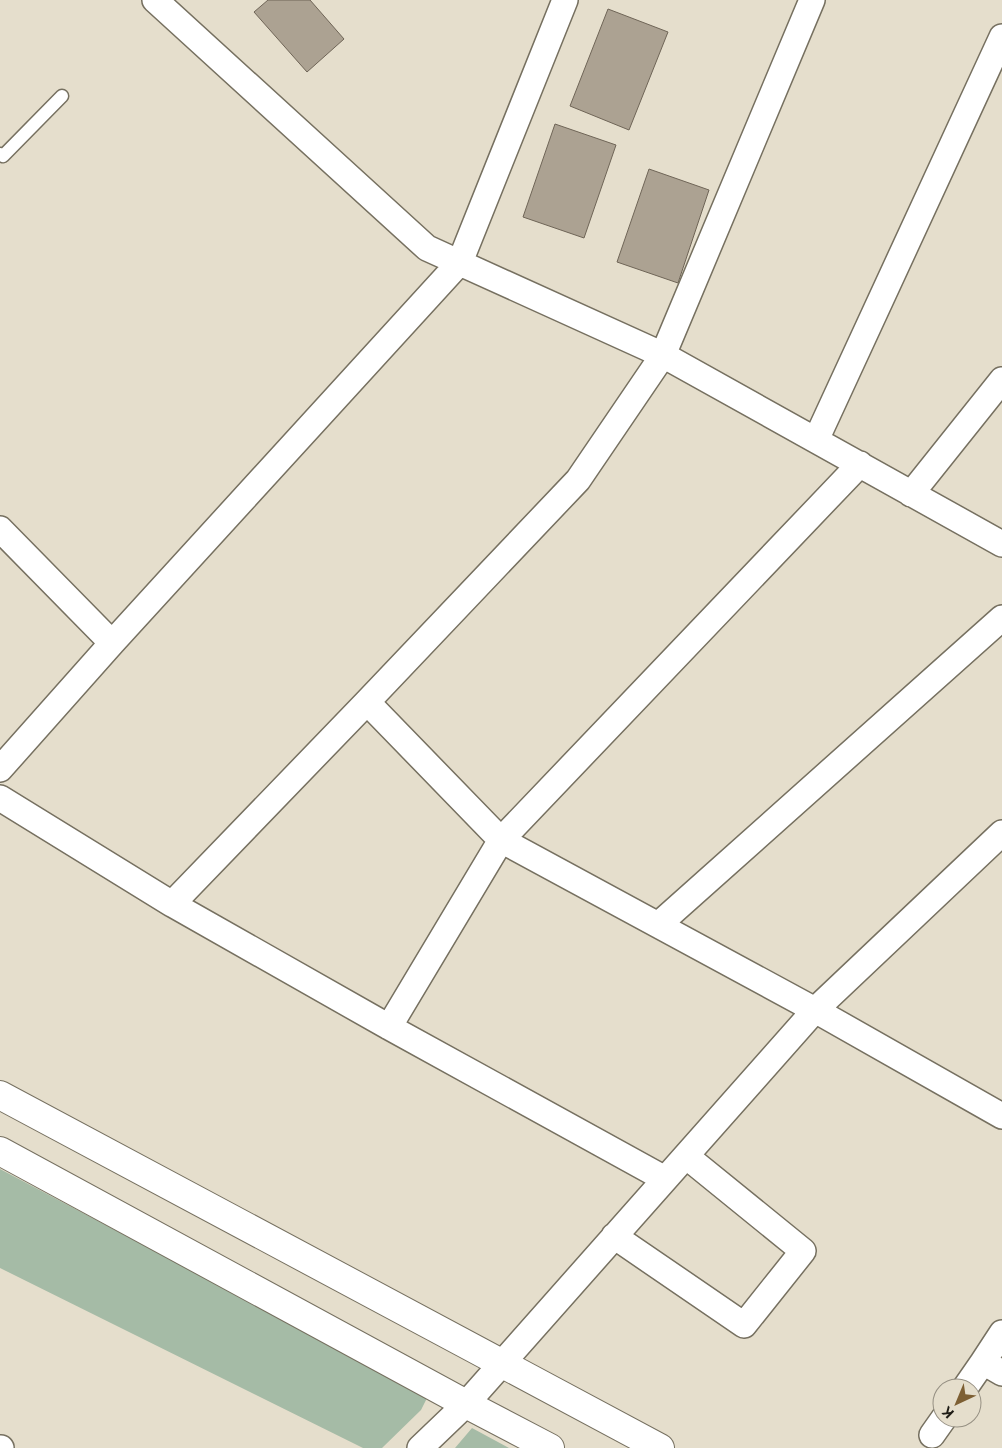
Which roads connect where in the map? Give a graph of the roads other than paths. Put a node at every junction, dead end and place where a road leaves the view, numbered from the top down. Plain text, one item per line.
1 (565, 0) edge
2 (812, 0) edge
3 (160, 2) edge
4 (1002, 37) edge
5 (62, 96) dead end
6 (0, 154) edge
7 (460, 262) junction
8 (663, 355) junction
9 (1002, 380) edge
10 (816, 440) junction
11 (860, 464) junction
12 (911, 494) junction
13 (0, 529) edge
14 (1002, 544) edge
15 (1002, 618) edge
16 (112, 643) junction
17 (367, 702) junction
18 (0, 769) edge
19 (0, 798) edge
20 (1002, 833) edge
21 (501, 840) junction
22 (172, 904) junction
23 (658, 925) junction
24 (815, 1010) junction
25 (389, 1027) junction
26 (0, 1095) edge
27 (1002, 1116) edge
28 (0, 1151) edge
29 (686, 1156) junction
30 (665, 1179) junction
31 (614, 1236) junction
32 (1002, 1333) edge
33 (501, 1364) junction
34 (992, 1368) edge
35 (978, 1378) edge
36 (466, 1404) junction
37 (420, 1448) edge
38 (550, 1448) edge
39 (660, 1448) edge

1 - 7 street
2 - 8 street
3 - 7 street
4 - 10 street
5 - 6 lane
7 - 8 street
7 - 16 street
8 - 10 street
8 - 17 street
9 - 12 street
10 - 11 street
11 - 12 street
11 - 21 street
12 - 14 street
13 - 16 street
15 - 23 street
16 - 18 street
17 - 21 street
17 - 22 street
19 - 22 street
20 - 24 street
21 - 23 street
21 - 25 street
22 - 25 street
23 - 24 street
24 - 27 street
24 - 29 street
25 - 30 street
26 - 33 main road
28 - 36 main road
29 - 30 street
29 - 31 street
30 - 31 street
31 - 33 street
32 - 34 street
33 - 36 street
33 - 39 main road
34 - 35 street
36 - 37 street
36 - 38 main road

